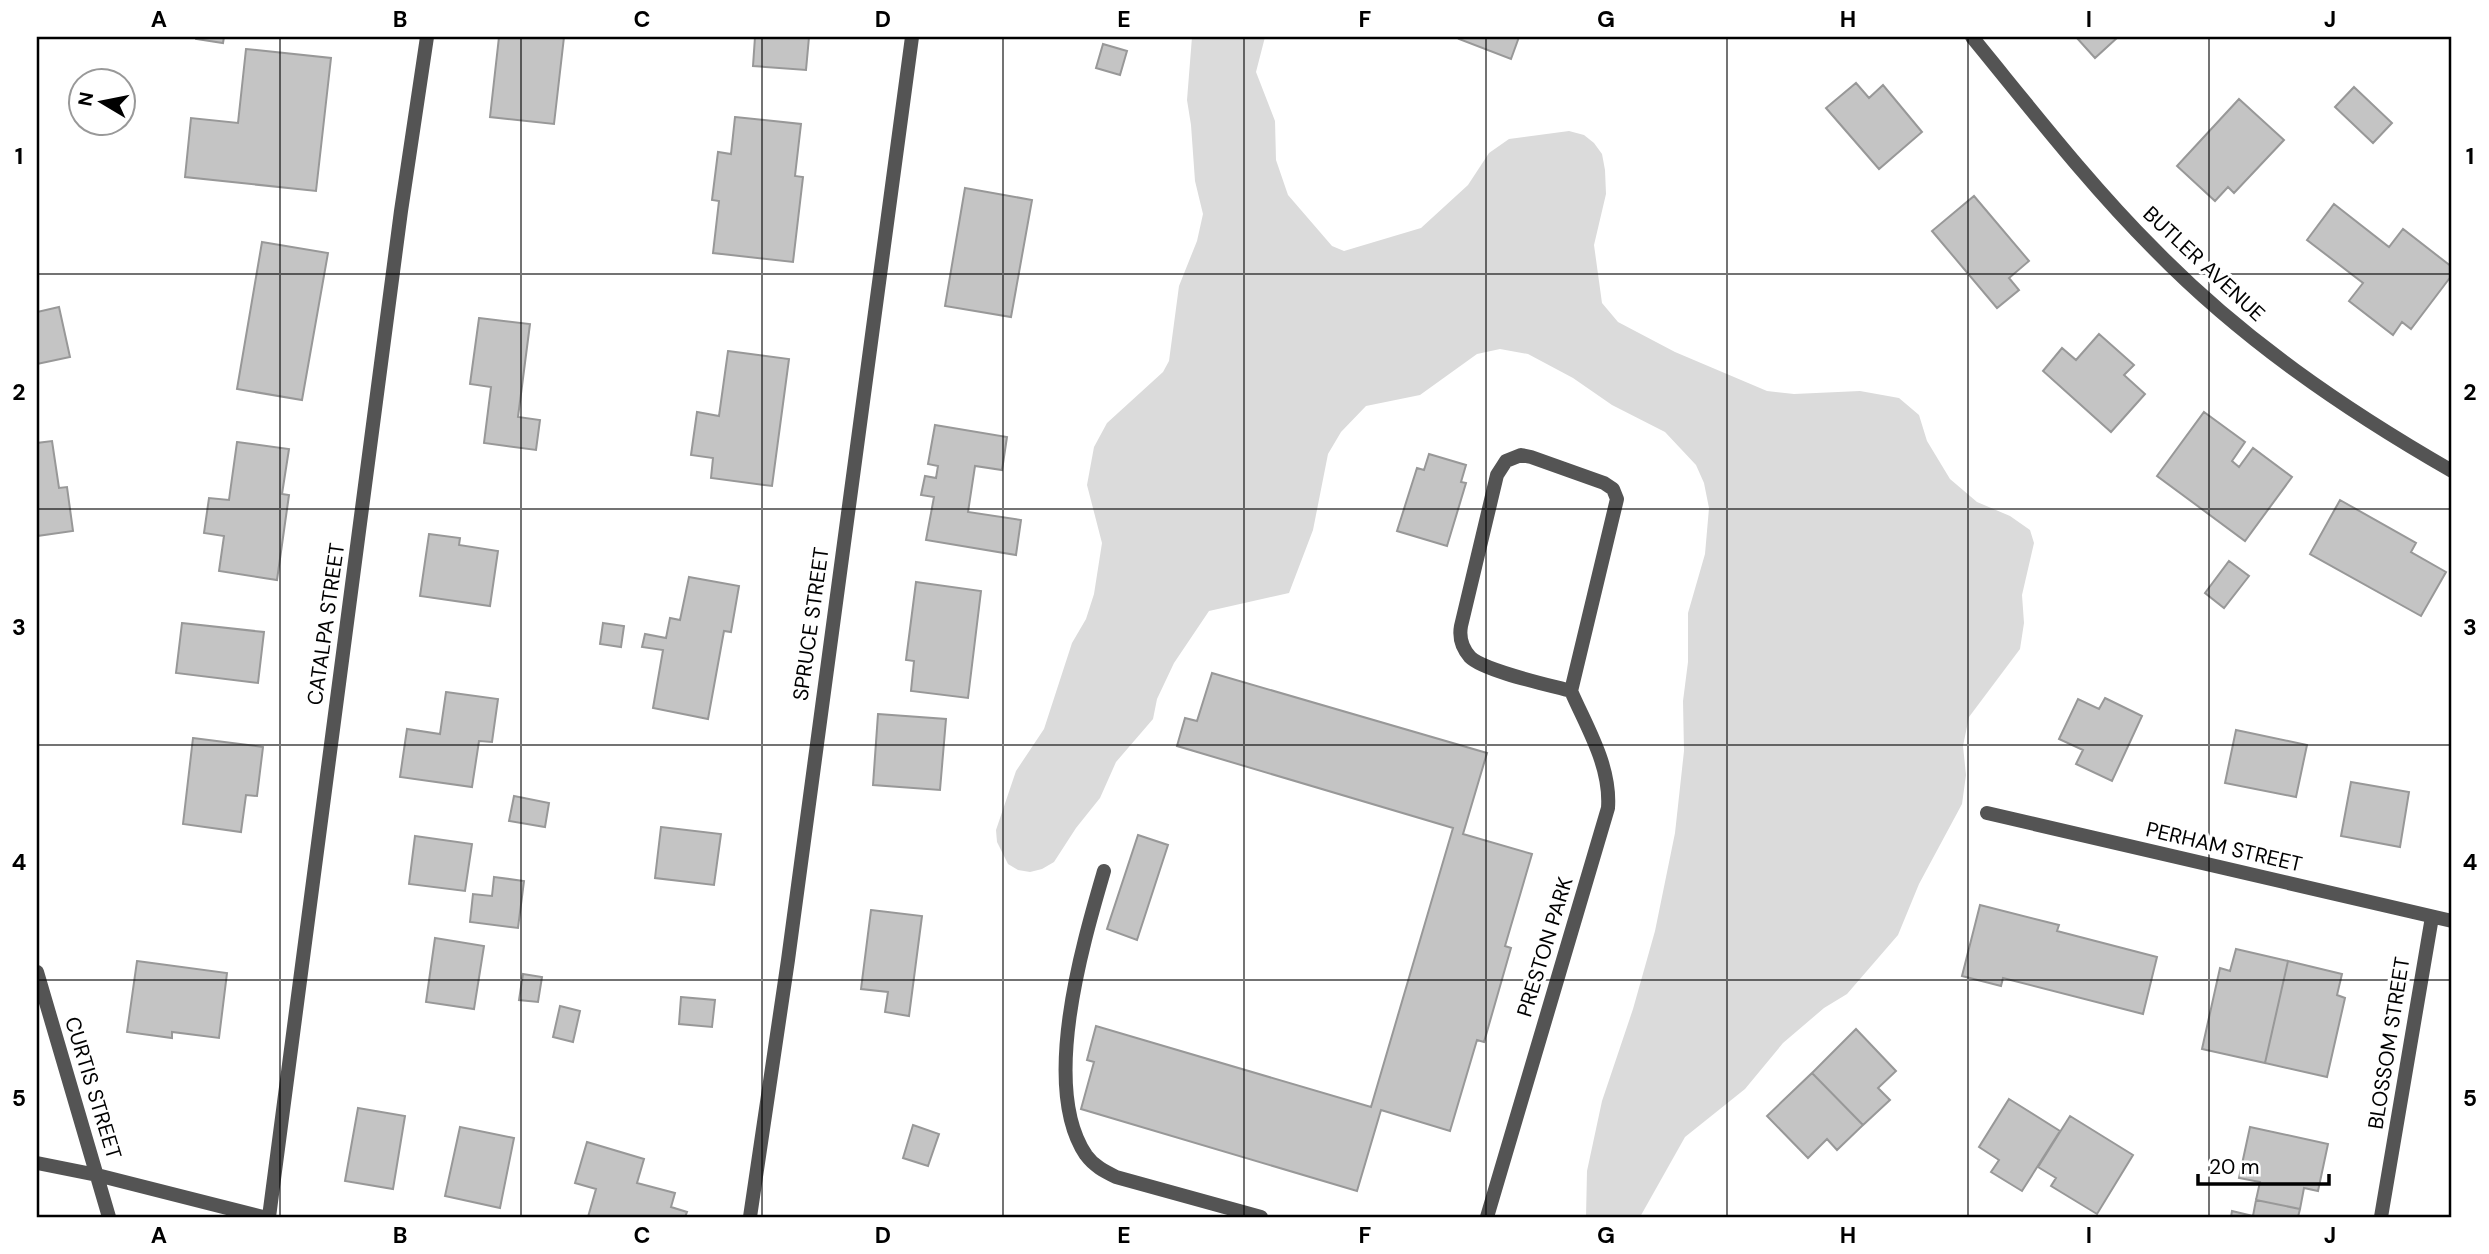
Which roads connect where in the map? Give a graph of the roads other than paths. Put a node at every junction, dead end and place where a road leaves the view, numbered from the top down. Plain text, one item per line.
1 (427, 37) edge
2 (912, 37) edge
3 (1972, 37) edge
4 (2452, 471) edge
5 (1571, 691) junction
6 (1987, 813) dead end
7 (1104, 871) dead end
8 (2432, 917) junction
9 (2452, 921) edge
10 (37, 972) edge
11 (37, 1163) edge
12 (97, 1175) junction
13 (108, 1217) edge
14 (263, 1217) edge
15 (269, 1217) edge
16 (750, 1217) edge
17 (1261, 1217) edge
18 (1487, 1217) edge
19 (2381, 1217) edge

1 - 15 street, CATALPA STREET
2 - 16 street, SPRUCE STREET
3 - 4 street, BUTLER AVENUE
5 - 5 street
5 - 18 street, PRESTON PARK
6 - 8 street, PERHAM STREET
7 - 17 street
8 - 9 street, PERHAM STREET
8 - 19 street, BLOSSOM STREET
10 - 12 street, CURTIS STREET
11 - 12 street
12 - 13 street, CURTIS STREET
12 - 14 street

